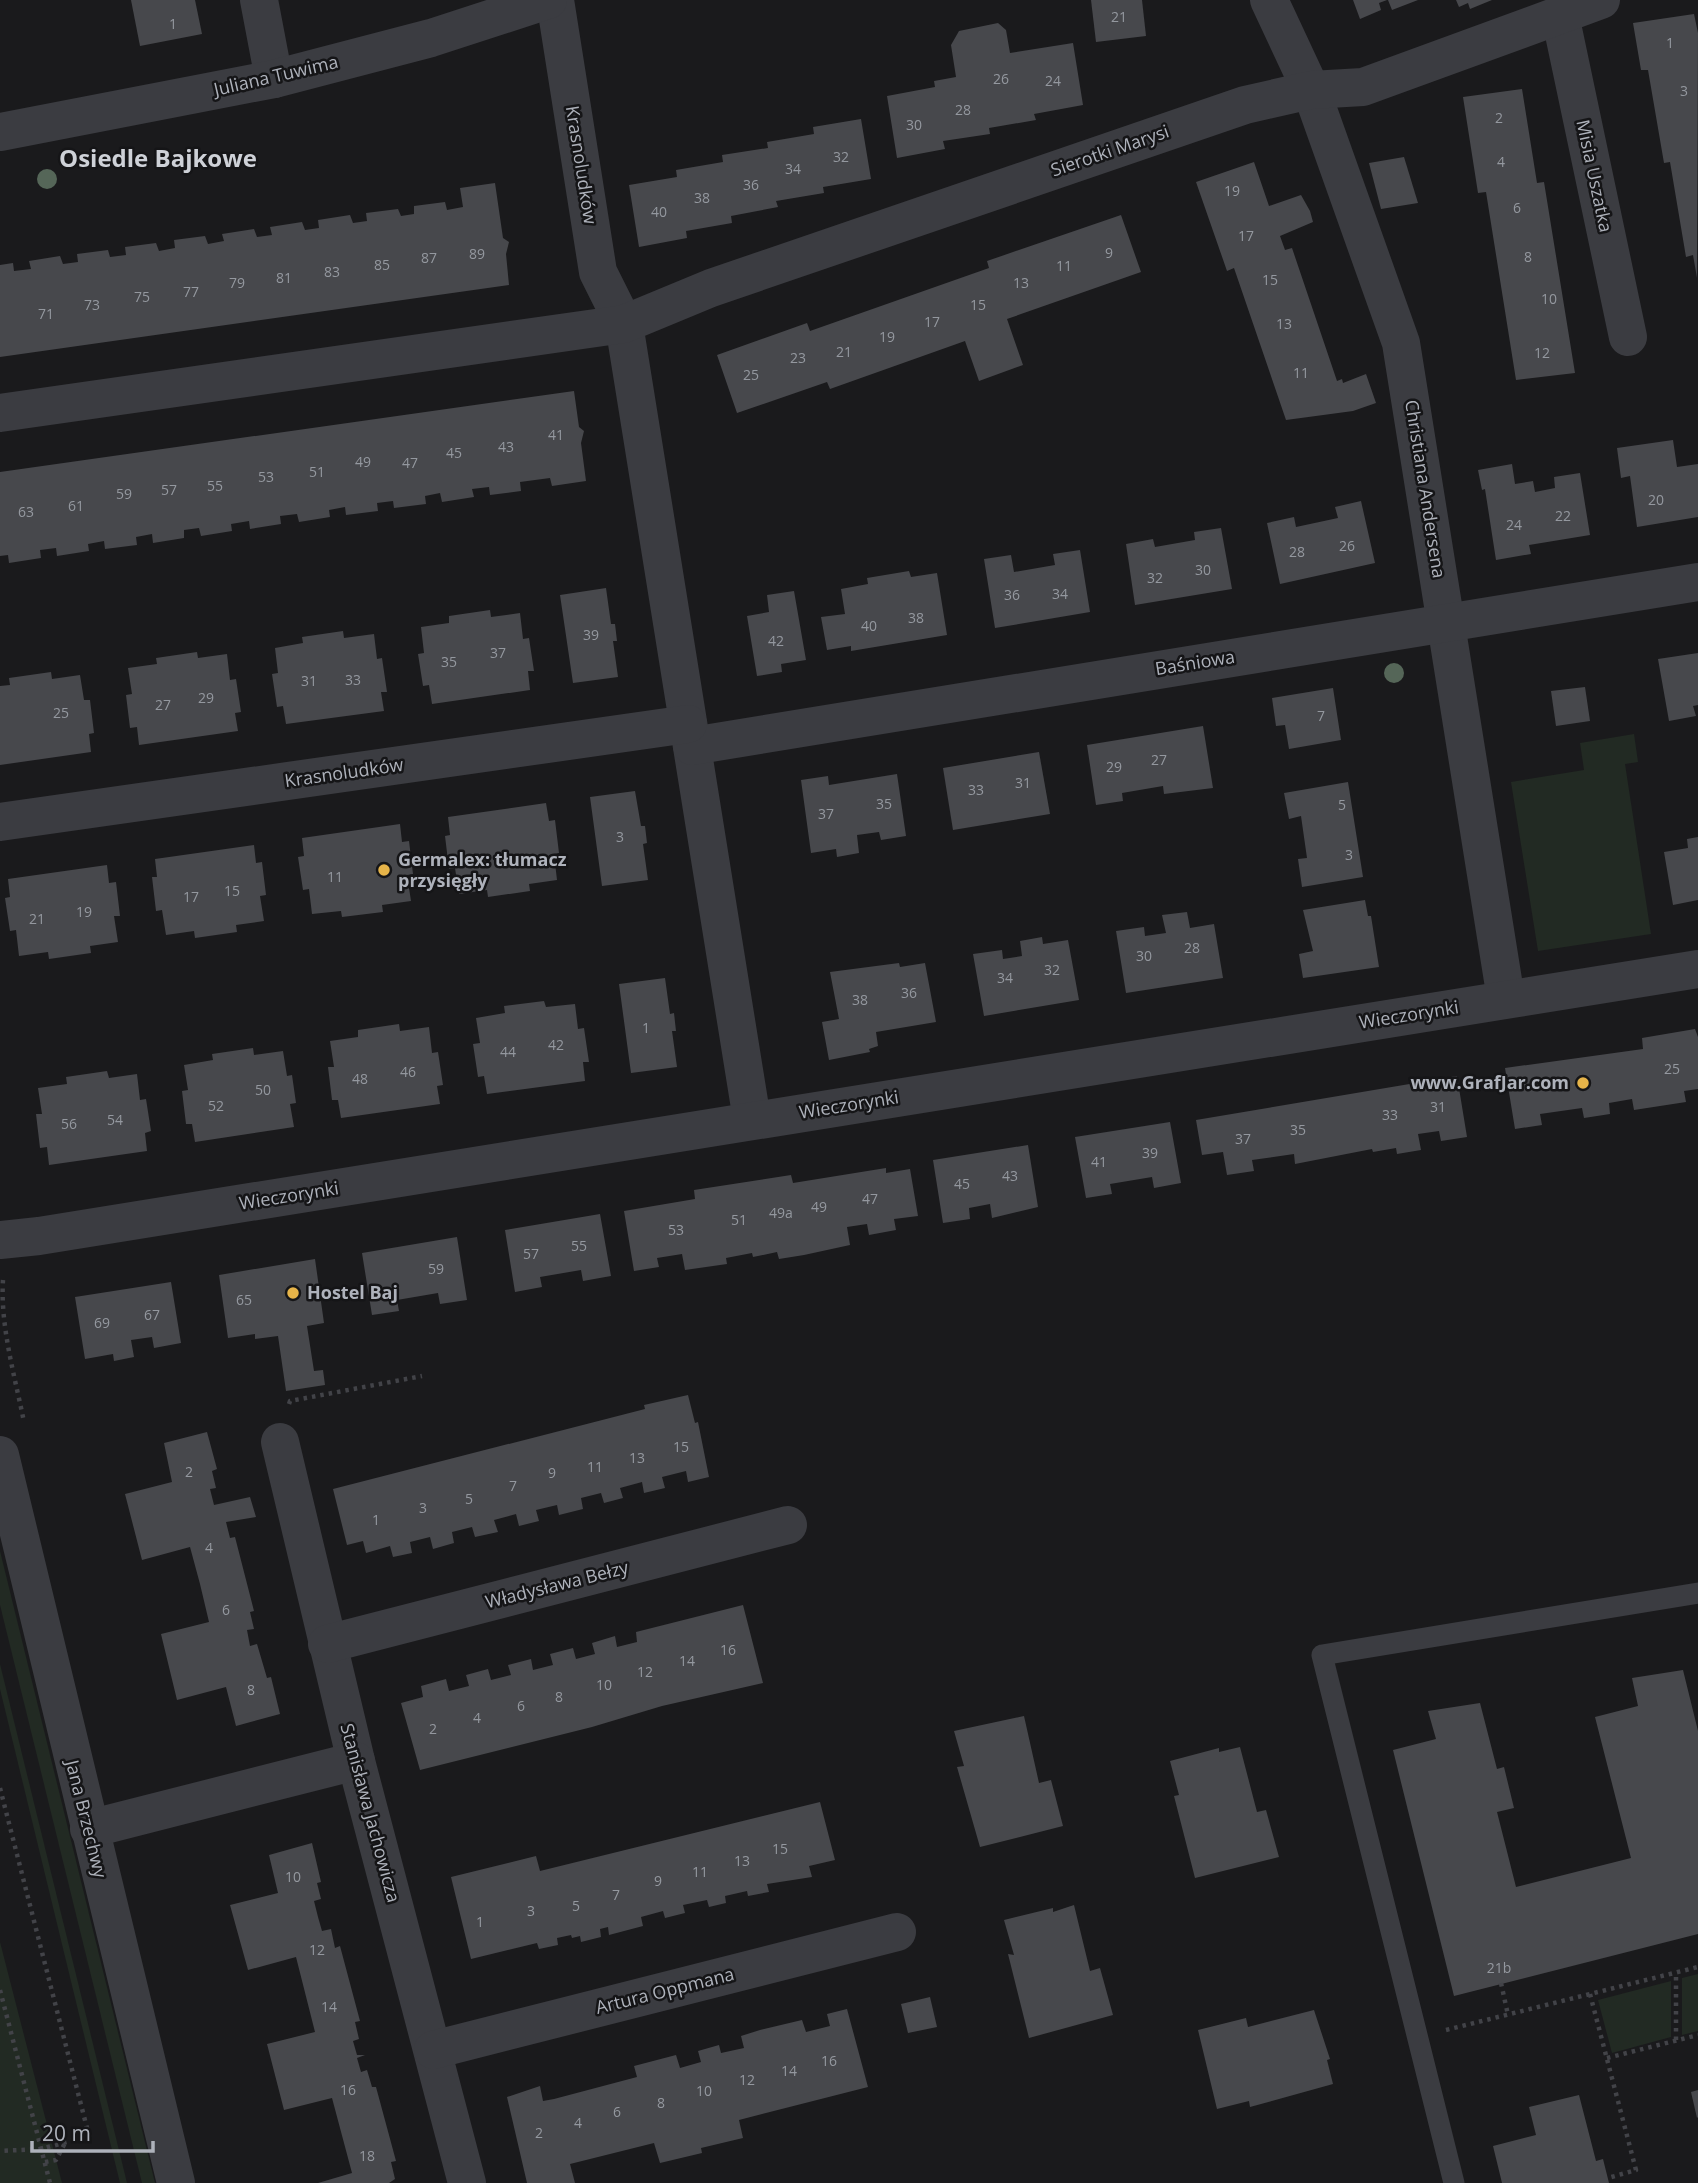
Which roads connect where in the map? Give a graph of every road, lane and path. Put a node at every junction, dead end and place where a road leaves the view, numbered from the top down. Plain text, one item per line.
1 (260, 0) edge
2 (548, 0) edge
3 (555, 0) edge
4 (1269, 0) edge
5 (1601, 0) edge
6 (1560, 15) junction
7 (274, 79) junction
8 (1311, 90) junction
9 (0, 131) edge
10 (624, 324) junction
11 (1628, 337) dead end
12 (0, 413) edge
13 (1698, 582) edge
14 (1446, 622) junction
15 (690, 735) junction
16 (0, 822) edge
17 (1698, 969) edge
18 (1506, 999) junction
19 (752, 1120) junction
20 (0, 1240) edge
21 (422, 1376) dead end
22 (280, 1442) joint
23 (0, 1455) edge
24 (788, 1525) dead end
25 (1698, 1593) edge
26 (327, 1644) junction
27 (356, 1761) junction
28 (0, 1788) edge
29 (89, 1829) junction
30 (897, 1932) dead end
31 (1698, 1967) edge
32 (1676, 1972) junction
33 (1501, 1983) dead end
34 (0, 1990) edge
35 (1590, 1994) junction
36 (1508, 2015) junction
37 (1698, 2035) edge
38 (1418, 2036) junction
39 (1676, 2040) junction
40 (433, 2050) junction
41 (1607, 2058) junction
42 (65, 2143) junction
43 (41, 2149) junction
44 (0, 2151) edge
45 (45, 2162) junction
46 (1608, 2178) dead end
47 (50, 2183) edge
48 (176, 2183) edge
49 (467, 2183) edge
50 (1454, 2183) edge

1 - 7 street
2 - 7 street, Juliana Tuwima
3 - 10 street, Krasnoludków
4 - 8 street, Christiana Andersena
5 - 6 street, Sierotki Marysi
6 - 8 street, Sierotki Marysi
6 - 11 street, Misia Uszatka
7 - 9 street, Juliana Tuwima
8 - 10 street, Sierotki Marysi
8 - 14 street, Christiana Andersena
10 - 12 street
10 - 15 street, Krasnoludków
13 - 14 street, Baśniowa
14 - 15 street, Baśniowa
14 - 18 street, Christiana Andersena
15 - 16 street, Krasnoludków
15 - 19 street, Krasnoludków
17 - 18 street, Wieczorynki
18 - 19 street, Wieczorynki
19 - 20 street, Wieczorynki
21 - 22 path
22 - 26 street, Stanisława Jachowicza
23 - 29 street, Jana Brzechwy
24 - 26 street, Władysława Bełzy
25 - 38 lane
26 - 27 street, Stanisława Jachowicza
27 - 29 street
27 - 40 street, Stanisława Jachowicza
28 - 42 path
29 - 48 street, Jana Brzechwy
30 - 40 street, Artura Oppmana
31 - 32 path
32 - 35 path
32 - 39 path
33 - 36 path
34 - 43 path
35 - 36 path
35 - 41 path
36 - 38 path
37 - 39 path
38 - 50 lane
39 - 41 path
40 - 49 street, Stanisława Jachowicza
41 - 46 path
42 - 43 path
42 - 45 path
43 - 44 path
43 - 45 path
45 - 47 path

